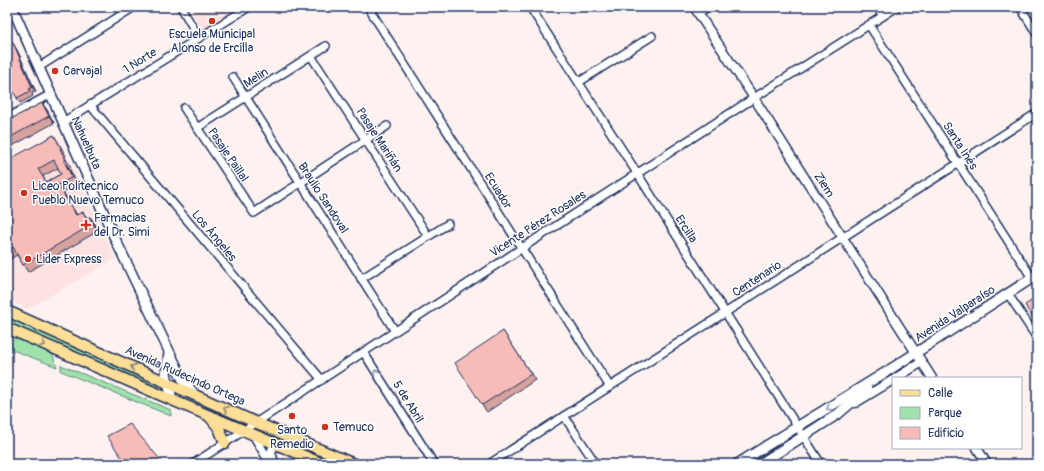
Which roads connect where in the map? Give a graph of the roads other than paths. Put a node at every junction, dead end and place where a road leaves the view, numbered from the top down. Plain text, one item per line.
1 (134, 7) edge
2 (182, 7) edge
3 (249, 7) edge
4 (368, 7) edge
5 (530, 7) edge
6 (707, 7) edge
7 (877, 7) edge
8 (897, 7) edge
9 (1020, 7) edge
10 (14, 8) edge
11 (696, 10) edge
12 (883, 16) junction
13 (869, 25) junction
14 (1037, 34) edge
15 (652, 36) dead end
16 (199, 38) junction
17 (326, 46) dead end
18 (311, 56) junction
19 (39, 67) junction
20 (233, 77) dead end
21 (579, 82) junction
22 (51, 94) junction
23 (246, 98) junction
24 (754, 98) junction
25 (90, 105) junction
26 (184, 108) dead end
27 (1037, 113) edge
28 (7, 118) edge
29 (63, 122) junction
30 (387, 126) dead end
31 (197, 128) junction
32 (366, 140) junction
33 (958, 164) junction
34 (637, 174) junction
35 (300, 183) junction
36 (448, 224) dead end
37 (428, 236) junction
38 (844, 237) junction
39 (522, 248) junction
40 (1034, 277) edge
41 (362, 279) junction
42 (1008, 294) junction
43 (7, 311) edge
44 (726, 312) junction
45 (7, 328) edge
46 (395, 331) junction
47 (1037, 338) edge
48 (169, 353) junction
49 (364, 353) junction
50 (916, 353) junction
51 (922, 362) junction
52 (886, 372) junction
53 (898, 377) edge
54 (931, 377) edge
55 (322, 380) junction
56 (892, 381) edge
57 (168, 383) junction
58 (610, 387) junction
59 (195, 395) junction
60 (172, 400) junction
61 (206, 414) junction
62 (838, 414) junction
63 (564, 416) junction
64 (257, 423) junction
65 (799, 427) junction
66 (249, 432) junction
67 (804, 436) junction
68 (225, 443) junction
69 (275, 443) junction
70 (978, 449) edge
71 (274, 463) edge
72 (193, 464) edge
73 (323, 464) edge
74 (354, 464) edge
75 (434, 464) edge
76 (489, 464) edge
77 (596, 464) edge
78 (737, 464) edge
79 (760, 464) edge
80 (821, 464) edge
81 (987, 464) edge

1 - 19 street
2 - 16 street
3 - 16 street, 1 Norte
4 - 39 street, Ecuador
5 - 21 street, Ercilla
6 - 11 street
7 - 12 street
8 - 12 street, Vicente Pérez Rosales
9 - 14 street
10 - 19 main road, Nahuelbuta
11 - 24 street, Ziem
12 - 13 street, Vicente Pérez Rosales
13 - 24 street, Vicente Pérez Rosales
13 - 33 street, Santa Inés
15 - 21 street
16 - 25 street, 1 Norte
17 - 18 street, Melin
18 - 23 street, Melin
18 - 32 street, Pasaje Mariñán
19 - 22 main road, Nahuelbuta
20 - 23 street, Braulio Sandoval
21 - 34 street, Ercilla
22 - 28 street
22 - 29 main road, Nahuelbuta
23 - 31 street, Melin
23 - 35 street, Braulio Sandoval
24 - 34 street, Vicente Pérez Rosales
24 - 38 street, Ziem
25 - 29 street, 1 Norte
25 - 55 street, Los Ángeles
26 - 31 street, Pasaje Paillal
27 - 33 street, Centenario
29 - 48 main road, Nahuelbuta
30 - 32 street
31 - 35 street, Pasaje Paillal
32 - 35 street
32 - 37 street, Pasaje Mariñán
33 - 38 street, Centenario
33 - 40 street, Santa Inés
34 - 39 street, Vicente Pérez Rosales
34 - 44 street, Ercilla
35 - 41 street, Braulio Sandoval
36 - 37 street
37 - 41 street
38 - 44 street, Centenario
38 - 50 street, Ziem
39 - 46 street, Vicente Pérez Rosales
39 - 58 street, Ecuador
40 - 42 main road, Avenida Valparaíso
41 - 46 street, Braulio Sandoval
42 - 47 street
42 - 50 main road, Avenida Valparaíso
57 -> 43 main road, Avenida Rudecindo Ortega
44 - 58 street, Centenario
44 - 65 street, Ercilla
45 -> 60 main road
46 - 49 street, Vicente Pérez Rosales
48 - 57 main road
48 - 59 main road, Nahuelbuta
49 - 55 street, Vicente Pérez Rosales
75 -> 49 street, 5 de Abril
50 - 51 street, Ziem
50 - 52 main road, Avenida Valparaíso
51 - 53 street, Avenida Valparaíso
51 - 54 street, Ziem
52 - 62 main road, Avenida Valparaíso
52 -> 65 main road, Avenida Valparaíso
55 - 64 street, Vicente Pérez Rosales
56 - 62 street, Avenida Valparaíso
57 - 59 main road, Avenida Rudecindo Ortega
57 - 60 main road
58 - 63 street, Centenario
64 -> 59 main road, Avenida Rudecindo Ortega
60 - 61 main road
61 - 66 main road
61 - 68 main road
62 - 67 main road, Avenida Valparaíso
63 - 76 street, Centenario
63 - 77 street
64 - 66 street, Vicente Pérez Rosales
64 - 74 main road, Avenida Rudecindo Ortega
65 - 67 street, Ercilla
65 - 78 main road, Avenida Valparaíso
66 - 68 street, Vicente Pérez Rosales
66 - 69 main road
66 - 71 street
67 - 79 main road, Avenida Valparaíso
67 - 80 street, Ercilla
68 - 72 street, Vicente Pérez Rosales
69 - 71 street
69 - 73 main road
70 - 81 street

